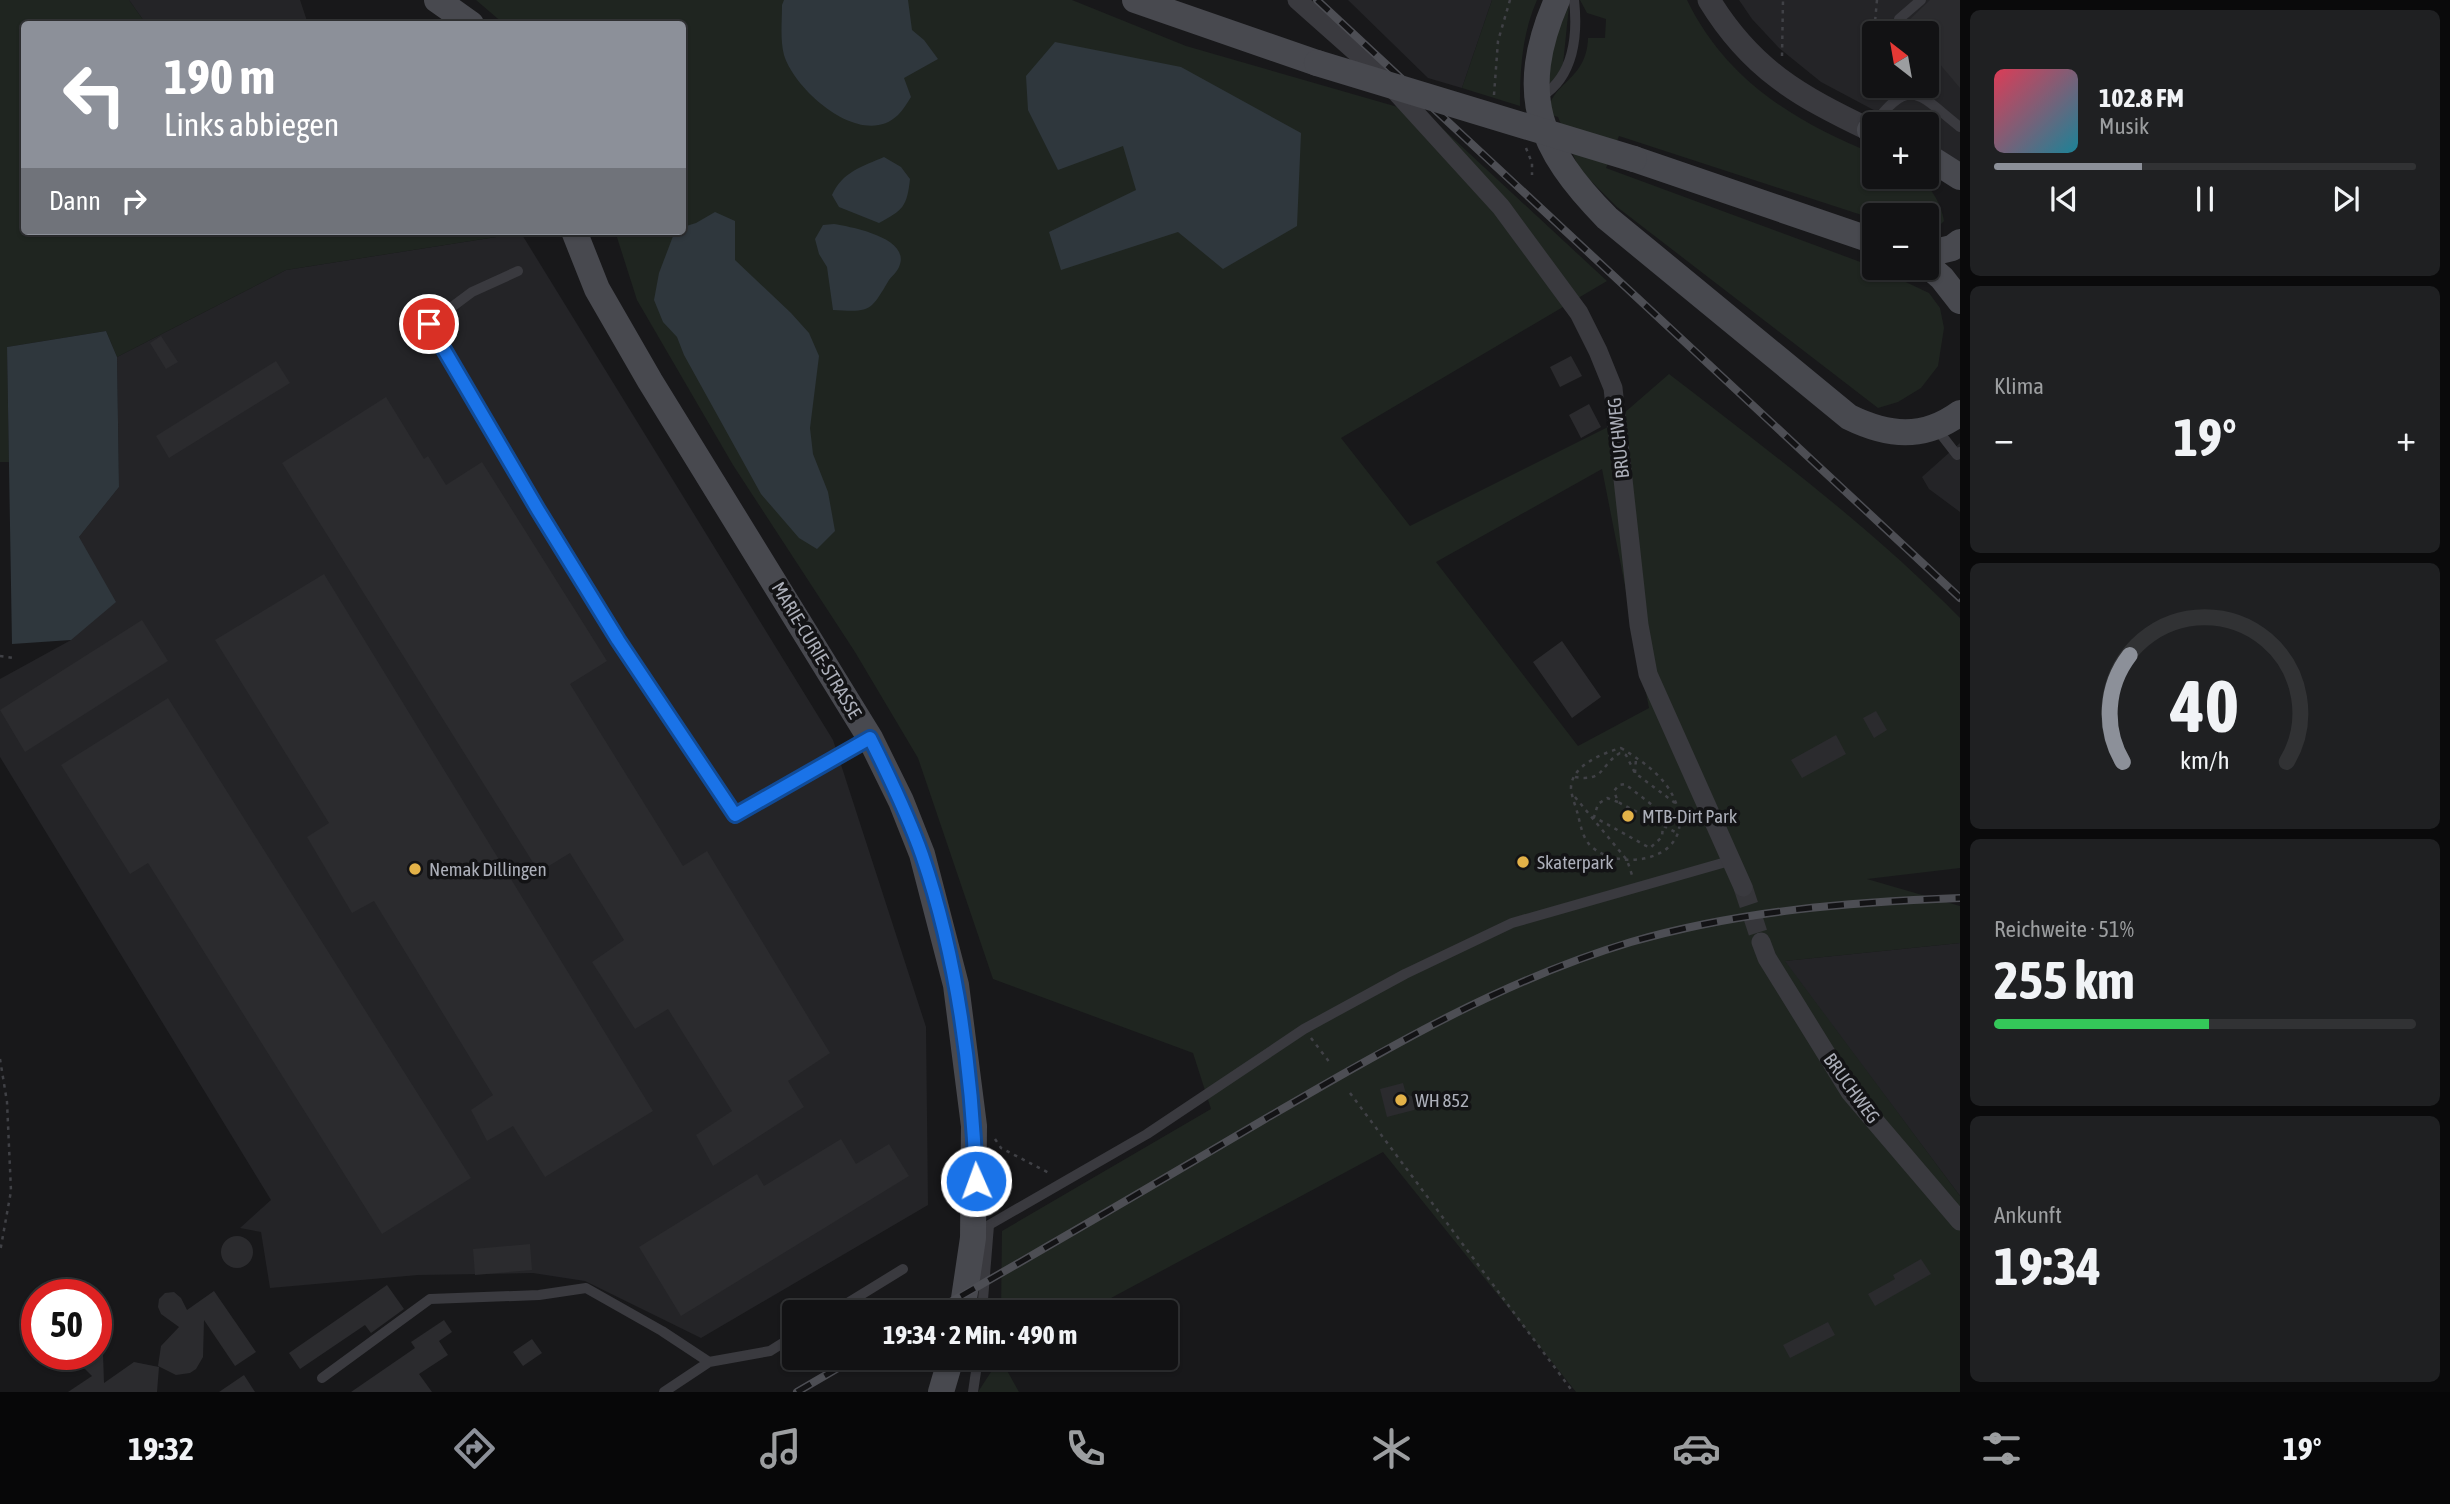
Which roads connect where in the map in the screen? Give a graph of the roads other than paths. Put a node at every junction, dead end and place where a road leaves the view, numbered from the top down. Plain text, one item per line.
1 (437, 0) edge
2 (1135, 0) edge
3 (1297, 0) edge
4 (1557, 0) edge
5 (1574, 0) edge
6 (1709, 0) edge
7 (1921, 0) edge
8 (467, 21) edge
9 (1899, 21) edge
10 (1538, 98) junction
11 (1895, 98) edge
12 (1923, 98) edge
13 (1883, 112) edge
14 (1862, 123) edge
15 (1960, 127) edge
16 (1939, 163) edge
17 (1958, 175) edge
18 (576, 235) edge
19 (1862, 237) edge
20 (1960, 242) edge
21 (1939, 252) edge
22 (1939, 270) edge
23 (517, 271) dead end
24 (1939, 275) edge
25 (1960, 279) edge
26 (1960, 301) edge
27 (1952, 417) edge
28 (1960, 452) edge
29 (870, 738) junction
30 (1732, 860) junction
31 (1743, 887) tunnel mouth
32 (1761, 942) tunnel mouth
33 (1960, 1221) edge
34 (903, 1269) dead end
35 (853, 1300) edge
36 (964, 1300) edge
37 (983, 1300) edge
38 (782, 1344) edge
39 (709, 1362) junction
40 (947, 1370) edge
41 (976, 1370) edge
42 (322, 1378) dead end
43 (664, 1392) edge
44 (941, 1392) edge
45 (973, 1392) edge

1 - 8 main road
2 - 19 main road, bridge
3 - 30 street, BRUCHWEG
4 - 10 main road
5 - 10 lane
6 - 14 street
7 - 9 lane
10 - 27 main road
11 - 13 lane
12 - 15 lane
16 - 17 main road
18 - 29 main road, MARIE-CURIE-STRASSE
20 - 21 main road
22 - 25 main road
23 - 29 lane
24 - 26 main road
27 - 28 lane
29 - 36 main road, MARIE-CURIE-STRASSE
30 - 31 street, BRUCHWEG
30 - 37 lane
32 - 33 street, BRUCHWEG
34 - 35 lane
38 - 39 lane
39 - 42 lane
39 - 43 lane
40 - 44 main road
41 - 45 lane

